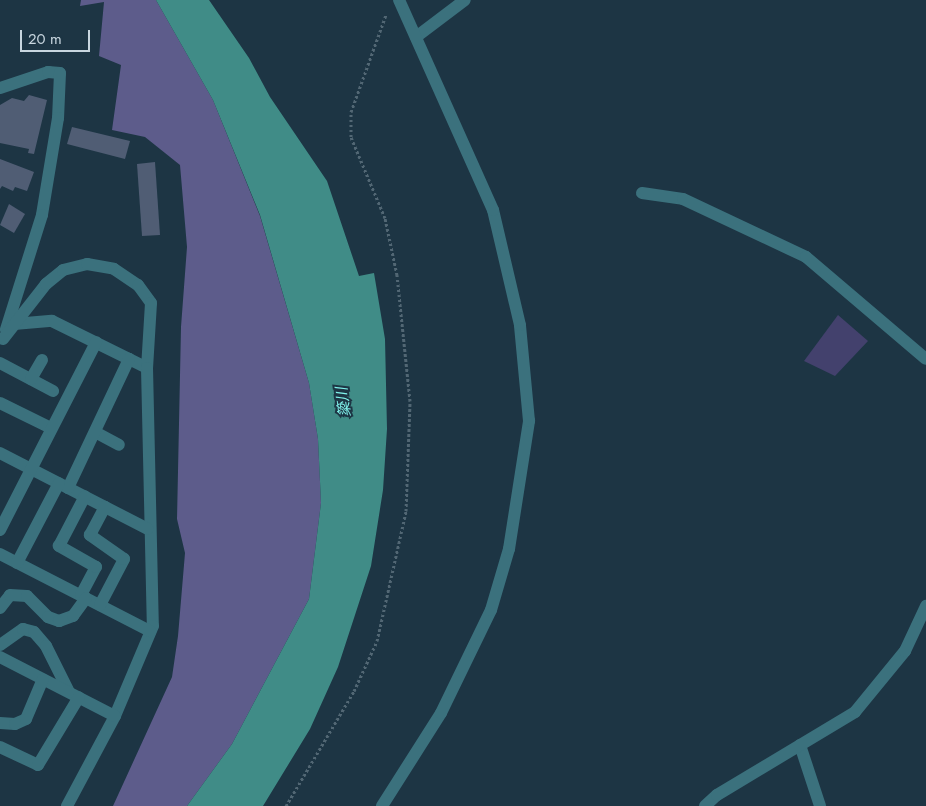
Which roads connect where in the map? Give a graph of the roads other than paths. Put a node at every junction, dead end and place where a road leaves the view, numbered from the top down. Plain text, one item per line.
1 (398, 0) edge
2 (465, 0) edge
3 (416, 37) junction
4 (0, 88) edge
5 (642, 193) dead end
6 (14, 324) junction
7 (1, 342) edge
8 (96, 342) junction
9 (129, 358) junction
10 (926, 359) edge
11 (42, 360) dead end
12 (0, 363) edge
13 (147, 368) junction
14 (31, 379) junction
15 (54, 391) dead end
16 (0, 403) edge
17 (51, 428) junction
18 (94, 432) junction
19 (119, 445) dead end
20 (0, 453) edge
21 (30, 469) junction
22 (64, 486) junction
23 (85, 496) junction
24 (105, 507) junction
25 (148, 529) junction
26 (0, 530) edge
27 (0, 554) edge
28 (17, 563) junction
29 (84, 597) junction
30 (100, 605) junction
31 (926, 606) edge
32 (0, 608) edge
33 (150, 631) junction
34 (0, 645) edge
35 (0, 656) edge
36 (43, 679) junction
37 (74, 695) junction
38 (115, 716) junction
39 (0, 723) edge
40 (800, 745) junction
41 (0, 747) edge
42 (67, 806) edge
43 (382, 806) edge
44 (706, 806) edge
45 (820, 806) edge

1 - 3 street
2 - 3 street
3 - 43 street
4 - 7 street
5 - 10 street
6 - 7 street
6 - 8 street
6 - 13 street
8 - 9 street
8 - 17 street
9 - 13 street
9 - 18 street
11 - 14 street
12 - 14 street
13 - 25 street
14 - 15 street
16 - 17 street
17 - 21 street
18 - 19 street
18 - 22 street
20 - 21 street
21 - 22 street
21 - 26 street
22 - 23 street
22 - 28 street
23 - 24 street
23 - 29 street
24 - 25 street
24 - 30 street
25 - 33 street
27 - 28 street
28 - 29 street
29 - 30 street
29 - 32 street
30 - 33 street
31 - 40 street
33 - 38 street
34 - 37 street
35 - 36 street
36 - 37 street
36 - 39 street
37 - 38 street
37 - 41 street
38 - 42 street
40 - 44 street
40 - 45 street

